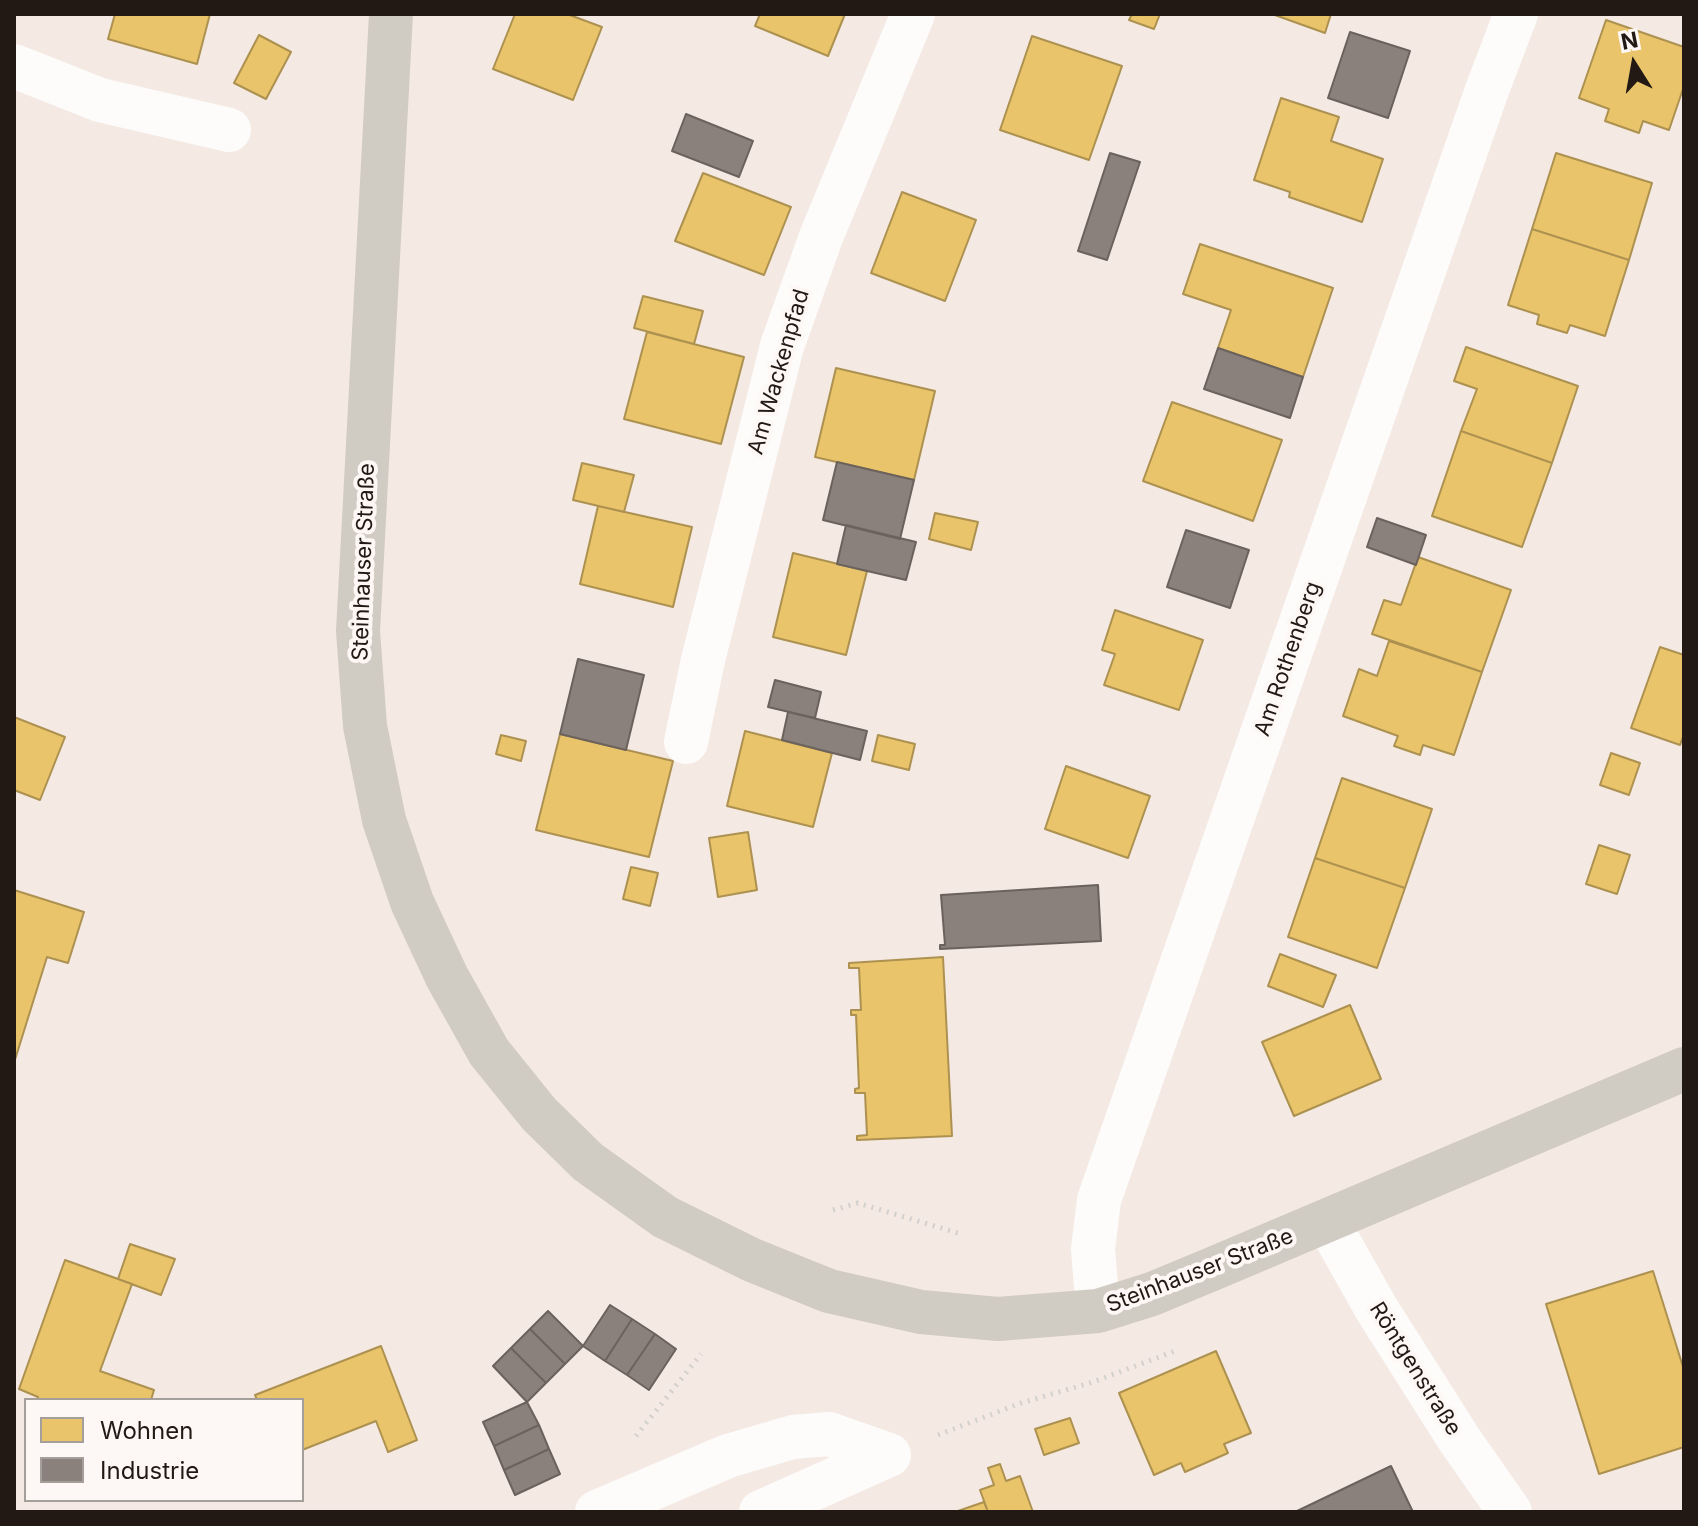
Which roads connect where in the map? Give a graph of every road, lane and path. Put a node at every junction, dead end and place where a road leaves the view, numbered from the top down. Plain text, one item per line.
1 (391, 14) edge
2 (913, 14) edge
3 (1516, 14) edge
4 (14, 66) edge
5 (229, 130) dead end
6 (686, 742) dead end
7 (1684, 1069) edge
8 (833, 1210) dead end
9 (1327, 1221) junction
10 (961, 1234) dead end
11 (1098, 1311) junction
12 (1175, 1351) dead end
13 (701, 1354) dead end
14 (889, 1455) junction
15 (603, 1510) edge
16 (761, 1512) edge
17 (1510, 1512) edge

1 - 11 main road, Steinhauser Straße
2 - 6 street, Am Wackenpfad
3 - 11 street, Am Rothenberg
4 - 5 street
7 - 9 main road, Steinhauser Straße
8 - 10 path
9 - 11 main road, Steinhauser Straße
9 - 17 street, Röntgenstraße
12 - 14 path
13 - 15 path
14 - 15 street
14 - 16 street

